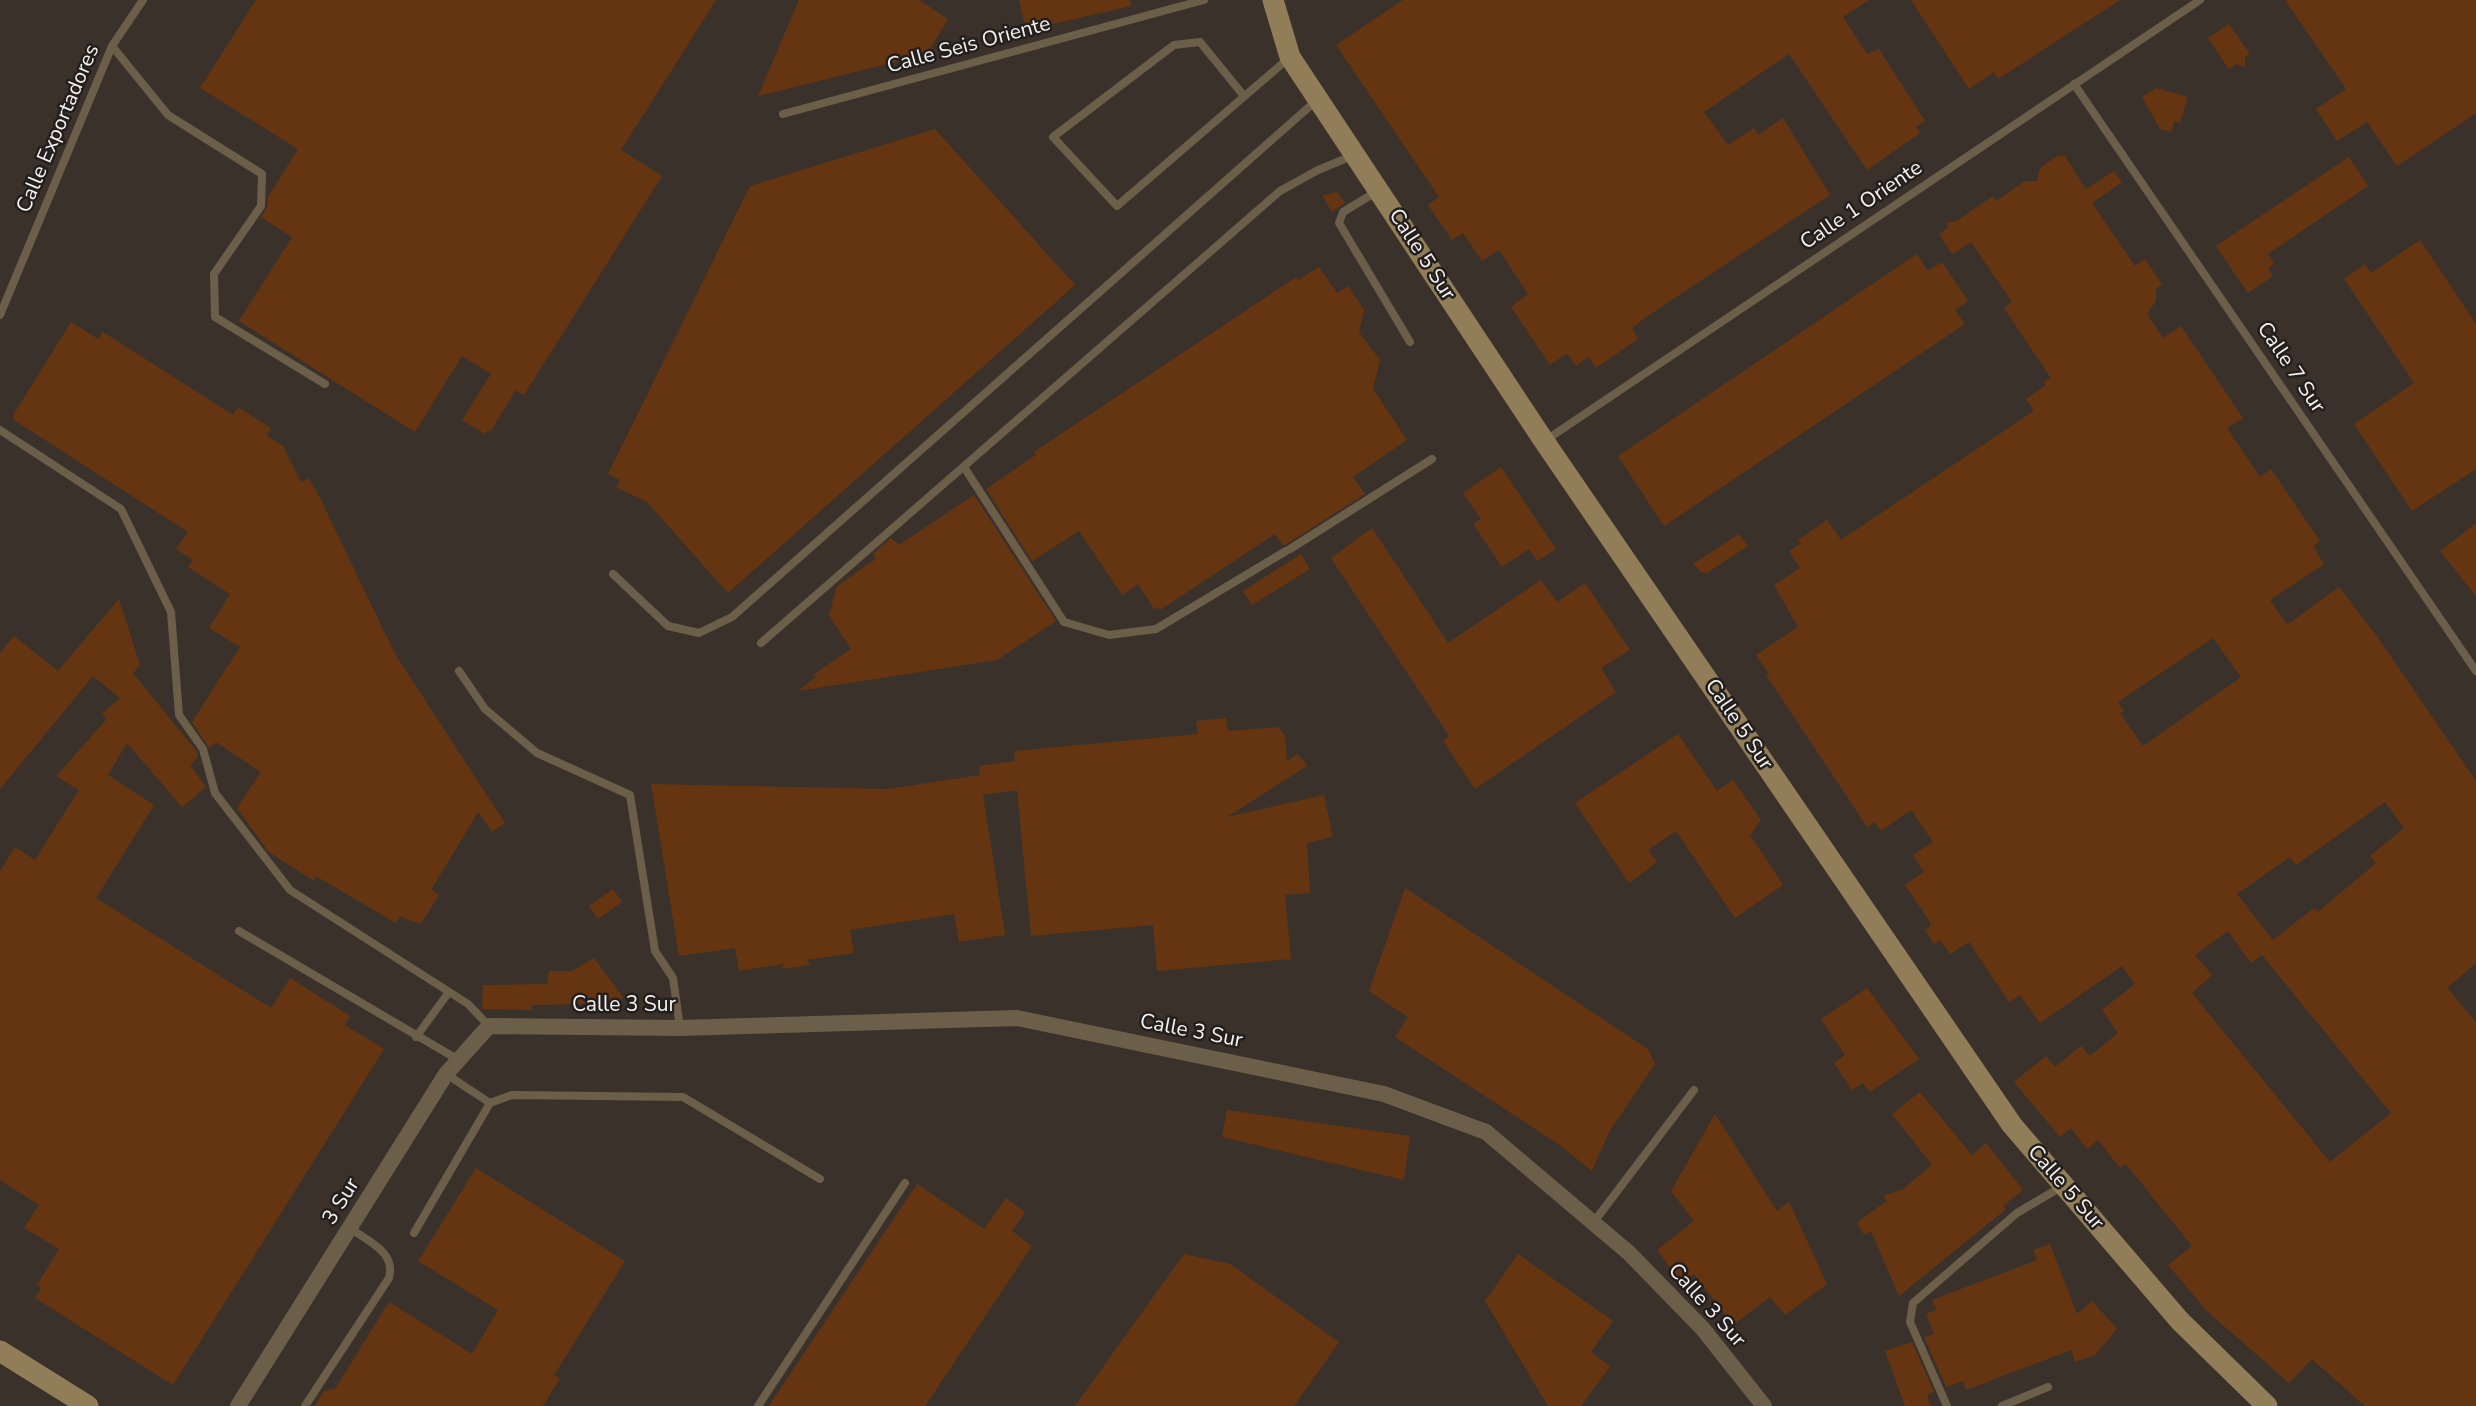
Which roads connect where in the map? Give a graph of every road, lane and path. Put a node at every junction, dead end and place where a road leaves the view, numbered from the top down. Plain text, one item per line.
1 (144, 0) edge
2 (1205, 0) edge
3 (1273, 0) edge
4 (2200, 0) edge
5 (112, 46) junction
6 (1290, 57) junction
7 (2074, 85) junction
8 (1244, 96) junction
9 (1318, 99) junction
10 (783, 114) dead end
11 (1355, 155) junction
12 (1378, 191) junction
13 (0, 315) edge
14 (1409, 342) dead end
15 (324, 384) dead end
16 (0, 430) edge
17 (1544, 441) junction
18 (1432, 459) dead end
19 (964, 467) junction
20 (613, 575) dead end
21 (761, 643) dead end
22 (459, 671) dead end
23 (2476, 671) edge
24 (239, 931) dead end
25 (449, 992) junction
26 (489, 1026) junction
27 (680, 1028) junction
28 (416, 1037) junction
29 (457, 1059) junction
30 (446, 1074) junction
31 (1694, 1090) dead end
32 (490, 1103) junction
33 (820, 1179) dead end
34 (905, 1183) dead end
35 (2063, 1185) junction
36 (1593, 1223) junction
37 (350, 1228) junction
38 (414, 1233) dead end
39 (0, 1351) edge
40 (2048, 1387) dead end
41 (88, 1406) edge
42 (238, 1406) edge
43 (305, 1406) edge
44 (758, 1406) edge
45 (1763, 1406) edge
46 (1947, 1406) edge
47 (2002, 1406) edge
48 (2267, 1406) edge

1 - 5 lane, Calle Exportadores
2 - 10 lane, Calle Seis Oriente
3 - 6 street, Calle 5 Sur
4 - 7 lane, Calle 1 Oriente
5 - 13 lane, Calle Exportadores
5 - 15 lane
6 - 8 lane
6 - 9 street, Calle 5 Sur
7 - 17 lane, Calle 1 Oriente
7 - 23 lane, Calle 7 Sur
8 - 8 lane
9 - 11 street, Calle 5 Sur
9 - 20 lane
11 - 12 street, Calle 5 Sur
11 - 19 lane
12 - 14 lane
12 - 17 street, Calle 5 Sur
16 - 25 lane
17 - 35 street, Calle 5 Sur
18 - 19 lane
19 - 21 lane
22 - 27 lane
24 - 28 lane
25 - 26 lane
25 - 28 lane
26 - 27 street, Calle 3 Sur
26 - 29 street, 3 Sur
27 - 36 street, Calle 3 Sur
28 - 29 lane
29 - 30 street, 3 Sur
30 - 32 lane
30 - 37 street, 3 Sur
31 - 36 lane
32 - 33 lane
32 - 38 lane
34 - 44 lane
35 - 46 lane
35 - 48 street, Calle 5 Sur
36 - 45 street, Calle 3 Sur
37 - 42 street, 3 Sur
37 - 43 lane
39 - 41 street
40 - 47 lane

